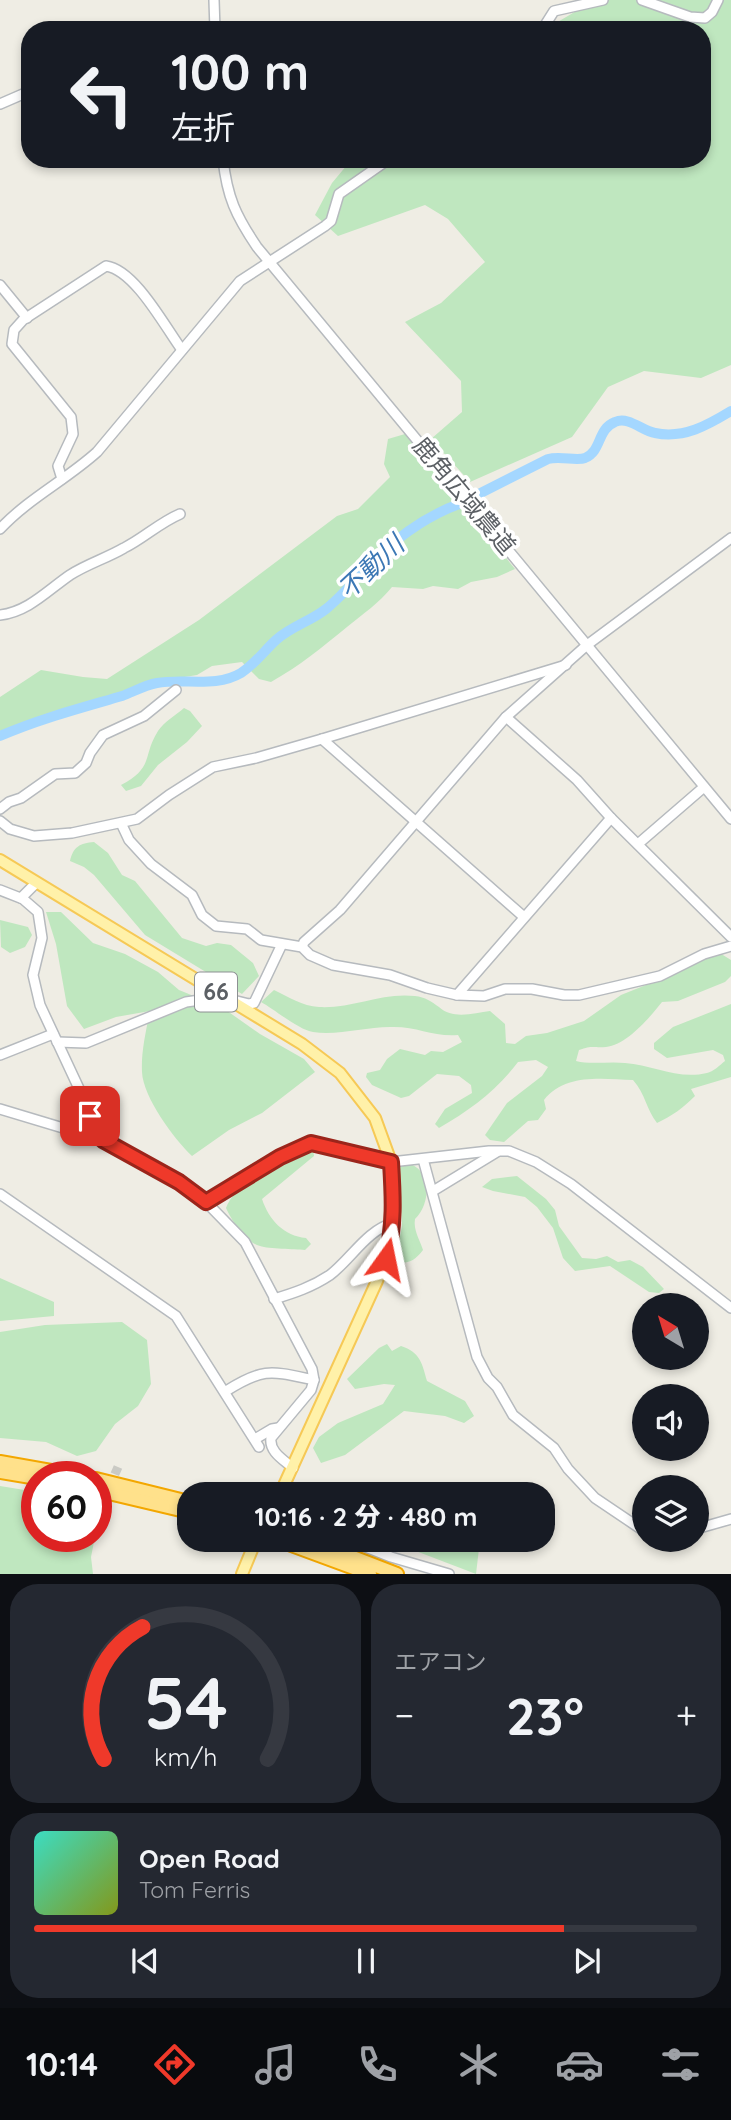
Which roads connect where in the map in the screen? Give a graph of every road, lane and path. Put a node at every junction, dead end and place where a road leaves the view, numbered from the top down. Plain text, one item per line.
1 (214, 0) edge
2 (603, 0) edge
3 (642, 0) edge
4 (718, 0) edge
5 (215, 21) edge
6 (548, 21) edge
7 (21, 95) edge
8 (0, 104) edge
9 (224, 168) edge
10 (376, 168) edge
11 (270, 262) junction
12 (0, 285) edge
13 (27, 318) junction
14 (182, 351) junction
15 (62, 479) junction
16 (180, 513) dead end
17 (4, 522) edge
18 (0, 529) edge
19 (731, 538) edge
20 (0, 615) edge
21 (587, 645) junction
22 (566, 665) junction
23 (177, 690) dead end
24 (506, 717) junction
25 (322, 739) junction
26 (704, 787) junction
27 (0, 809) edge
28 (611, 818) junction
29 (731, 819) edge
30 (0, 821) edge
31 (121, 823) junction
32 (415, 823) junction
33 (638, 844) junction
34 (0, 860) edge
35 (36, 883) junction
36 (0, 890) edge
37 (21, 898) junction
38 (524, 917) junction
39 (731, 937) edge
40 (282, 944) junction
41 (731, 946) edge
42 (302, 947) junction
43 (457, 995) junction
44 (225, 997) junction
45 (55, 1038) junction
46 (0, 1055) edge
47 (0, 1109) edge
48 (103, 1140) junction
49 (499, 1151) junction
50 (423, 1159) junction
51 (391, 1162) junction
52 (433, 1191) junction
53 (0, 1194) edge
54 (206, 1202) junction
55 (393, 1223) junction
56 (274, 1299) junction
57 (731, 1308) edge
58 (314, 1380) junction
59 (226, 1391) junction
60 (278, 1428) junction
61 (0, 1462) edge
62 (21, 1466) edge
63 (293, 1468) junction
64 (0, 1472) edge
65 (21, 1475) edge
66 (286, 1482) edge
67 (112, 1483) edge
68 (112, 1494) edge
69 (177, 1499) edge
70 (177, 1510) edge
71 (731, 1519) edge
72 (632, 1523) edge
73 (709, 1525) edge
74 (251, 1552) edge
75 (310, 1552) edge
76 (340, 1552) edge
77 (378, 1552) edge
78 (242, 1574) edge
79 (370, 1574) edge
80 (397, 1574) edge
81 (449, 1574) edge

1 - 5 street
2 - 6 street
3 - 4 street
7 - 8 street
9 - 11 street, 鹿角広域農道
10 - 11 street
11 - 14 street
11 - 21 street, 鹿角広域農道
12 - 13 street
13 - 14 street
13 - 15 street
14 - 15 street
15 - 17 street
16 - 20 street
17 - 18 street
19 - 21 street
21 - 22 street
21 - 26 street, 鹿角広域農道
22 - 24 street
22 - 25 street
23 - 27 street
24 - 28 street
24 - 32 street
25 - 31 street
25 - 32 street
26 - 29 street, 鹿角広域農道
26 - 33 street
28 - 33 street
28 - 38 street
30 - 31 street
31 - 40 street
32 - 38 street
32 - 42 street
33 - 39 street
34 - 35 main road, 66
35 - 37 street
35 - 44 main road, 66
36 - 37 street
37 - 45 street
38 - 43 street
40 - 42 street
40 - 44 street
41 - 43 street
42 - 43 street
44 - 45 street
44 - 51 main road, 66
45 - 46 street
45 - 48 street
47 - 48 street
48 - 54 street
49 - 50 street
49 - 52 street
49 - 57 street
50 - 51 street
50 - 52 street
51 - 54 street
51 - 55 main road, 66
52 - 72 street
53 - 59 street
54 - 56 street
55 - 56 street
55 - 63 main road, 66
56 - 58 street
58 - 59 street
58 - 60 street
59 - 60 street
60 - 63 street
61 - 62 highway
63 - 66 main road, 66
64 - 65 highway
67 - 69 highway
68 - 70 highway
71 - 73 street
74 - 78 main road
75 - 79 highway
76 - 80 highway
77 - 81 street

